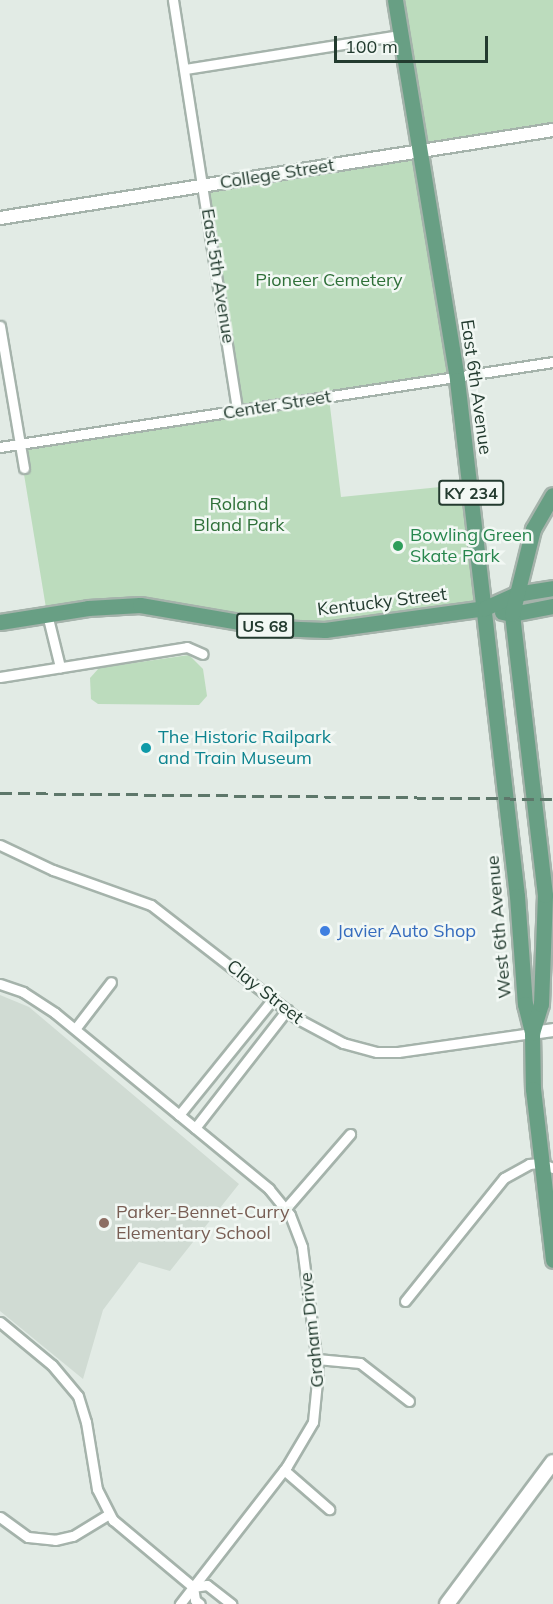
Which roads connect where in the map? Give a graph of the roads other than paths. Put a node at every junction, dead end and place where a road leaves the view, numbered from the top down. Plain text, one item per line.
1 (172, 0) edge
2 (394, 0) edge
3 (400, 35) junction
4 (185, 69) junction
5 (553, 130) edge
6 (420, 152) junction
7 (204, 186) junction
8 (0, 218) edge
9 (0, 326) edge
10 (553, 362) edge
11 (457, 378) junction
12 (237, 411) junction
13 (19, 444) junction
14 (0, 447) edge
15 (24, 468) dead end
16 (553, 495) edge
17 (553, 588) edge
18 (516, 594) junction
19 (553, 606) edge
20 (485, 608) junction
21 (47, 614) junction
22 (512, 614) junction
23 (0, 622) edge
24 (203, 654) dead end
25 (60, 667) junction
26 (0, 677) edge
27 (508, 818) joint
28 (0, 845) edge
29 (111, 982) dead end
30 (0, 984) edge
31 (273, 999) junction
32 (287, 1010) junction
33 (75, 1029) junction
34 (553, 1030) edge
35 (532, 1033) junction
36 (178, 1114) junction
37 (195, 1128) junction
38 (350, 1134) dead end
39 (547, 1165) edge
40 (286, 1208) junction
41 (553, 1260) edge
42 (405, 1301) dead end
43 (0, 1322) edge
44 (317, 1359) junction
45 (408, 1401) dead end
46 (553, 1462) edge
47 (284, 1470) junction
48 (328, 1509) dead end
49 (109, 1514) junction
50 (0, 1517) edge
51 (193, 1587) junction
52 (180, 1604) edge
53 (200, 1604) edge
54 (231, 1604) edge
55 (447, 1604) edge

1 - 4 street, East 5th Avenue
2 - 3 main road, East 6th Avenue / KY 234
3 - 4 street
3 - 6 main road, East 6th Avenue / KY 234
4 - 7 street, East 5th Avenue
5 - 6 street, College Street
6 - 7 street, College Street
6 - 11 main road, East 6th Avenue / KY 234
7 - 8 street, College Street
7 - 12 street, East 5th Avenue
9 - 13 street
10 - 11 street, Center Street
11 - 12 street, Center Street
11 - 20 main road, East 6th Avenue / KY 234
12 - 13 street, Center Street
13 - 14 street, Center Street
13 - 15 street
16 - 18 main road
17 - 18 main road, Kentucky Street
18 - 20 main road, Kentucky Street / US 68
18 - 22 main road
19 - 22 main road
20 - 21 main road, Kentucky Street / US 68
20 - 22 main road
20 - 27 main road, East 6th Avenue
21 - 23 main road, Kentucky Street / US 68
21 - 25 street
22 - 35 main road, West 6th Avenue
24 - 25 street
25 - 26 street
27 - 35 main road, West 6th Avenue
28 - 31 street, Clay Street
29 - 33 street
30 - 33 street, Graham Drive
31 - 32 street, Clay Street
31 - 36 street
32 - 35 street, Clay Street
32 - 37 street
33 - 36 street, Graham Drive
34 - 35 street, Clay Street
35 - 39 main road, West 6th Avenue
36 - 37 street, Graham Drive
37 - 40 street, Graham Drive
38 - 40 street
39 - 41 main road, West 6th Avenue
39 - 42 street
40 - 44 street, Graham Drive
43 - 49 street
44 - 45 street
44 - 47 street, Graham Drive
46 - 55 main road
47 - 48 street
47 - 51 street, Graham Drive
49 - 50 street
49 - 51 street
51 - 52 street, Graham Drive
51 - 53 street
51 - 54 street

